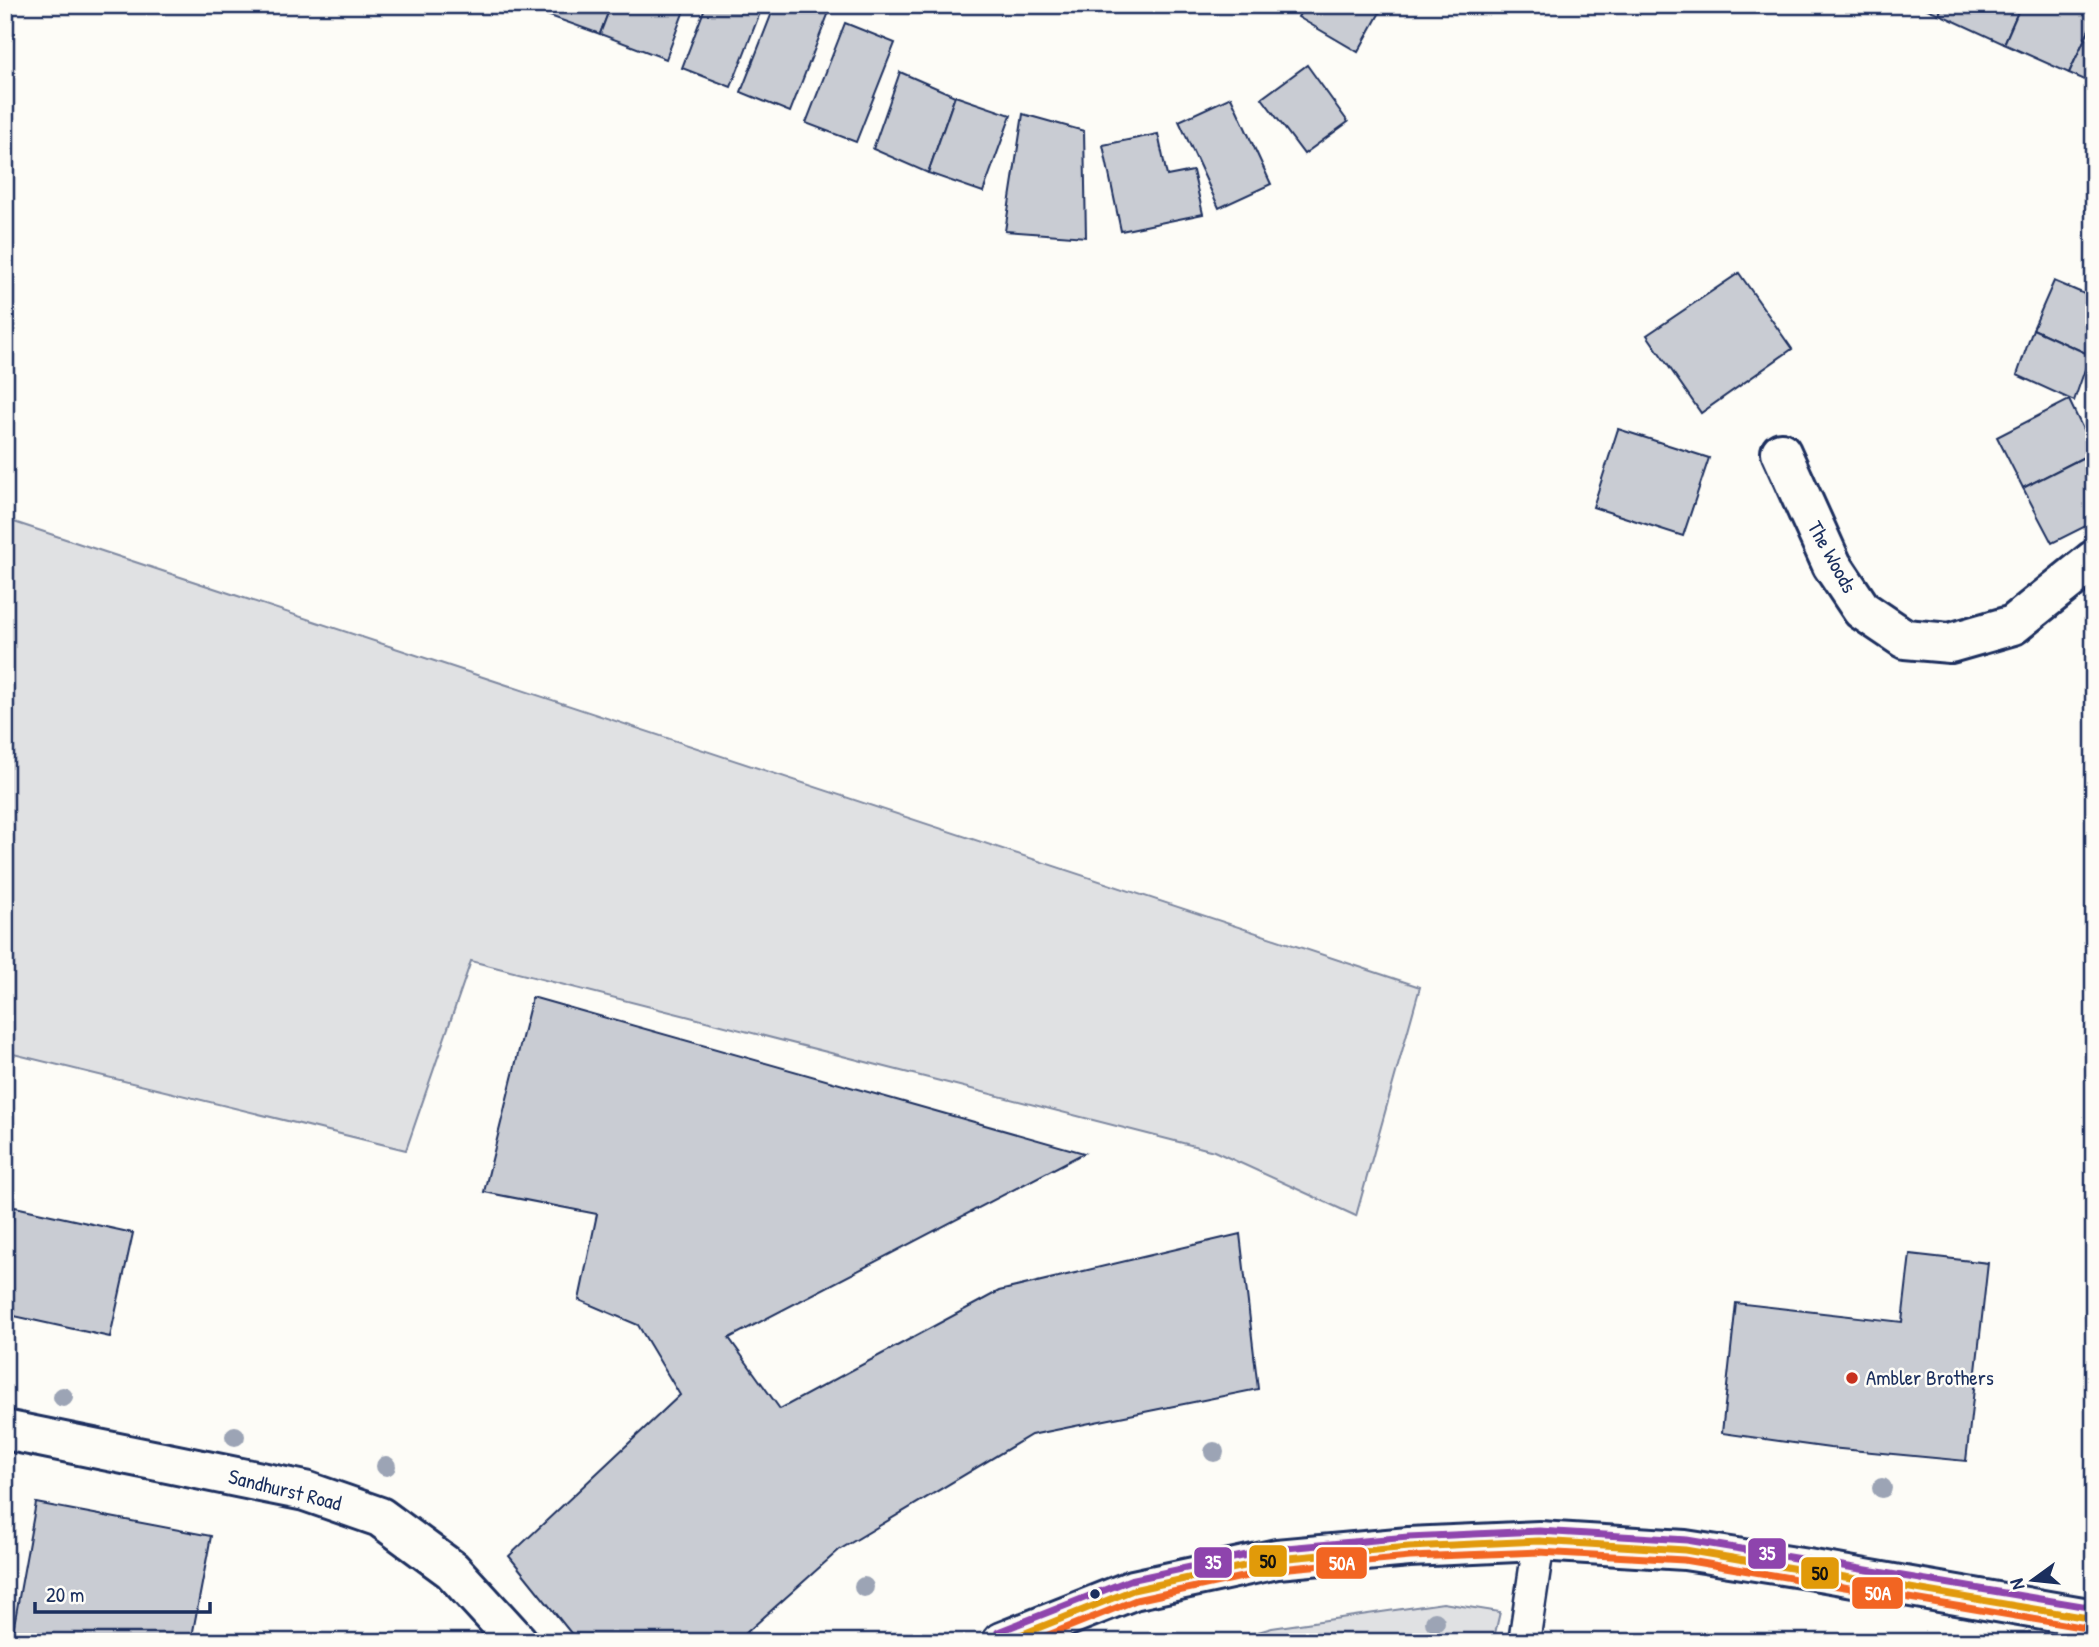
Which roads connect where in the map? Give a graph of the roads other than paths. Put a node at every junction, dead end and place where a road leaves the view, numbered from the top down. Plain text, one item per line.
1 (1781, 452) dead end
2 (2094, 560) edge
3 (5, 1430) edge
4 (1539, 1541) junction
5 (2094, 1619) edge
6 (518, 1642) edge
7 (1002, 1642) edge
8 (1524, 1642) edge

1 - 2 main road, The Woods
3 - 6 main road, Sandhurst Road
4 - 5 main road
4 - 7 main road
4 - 8 lane

